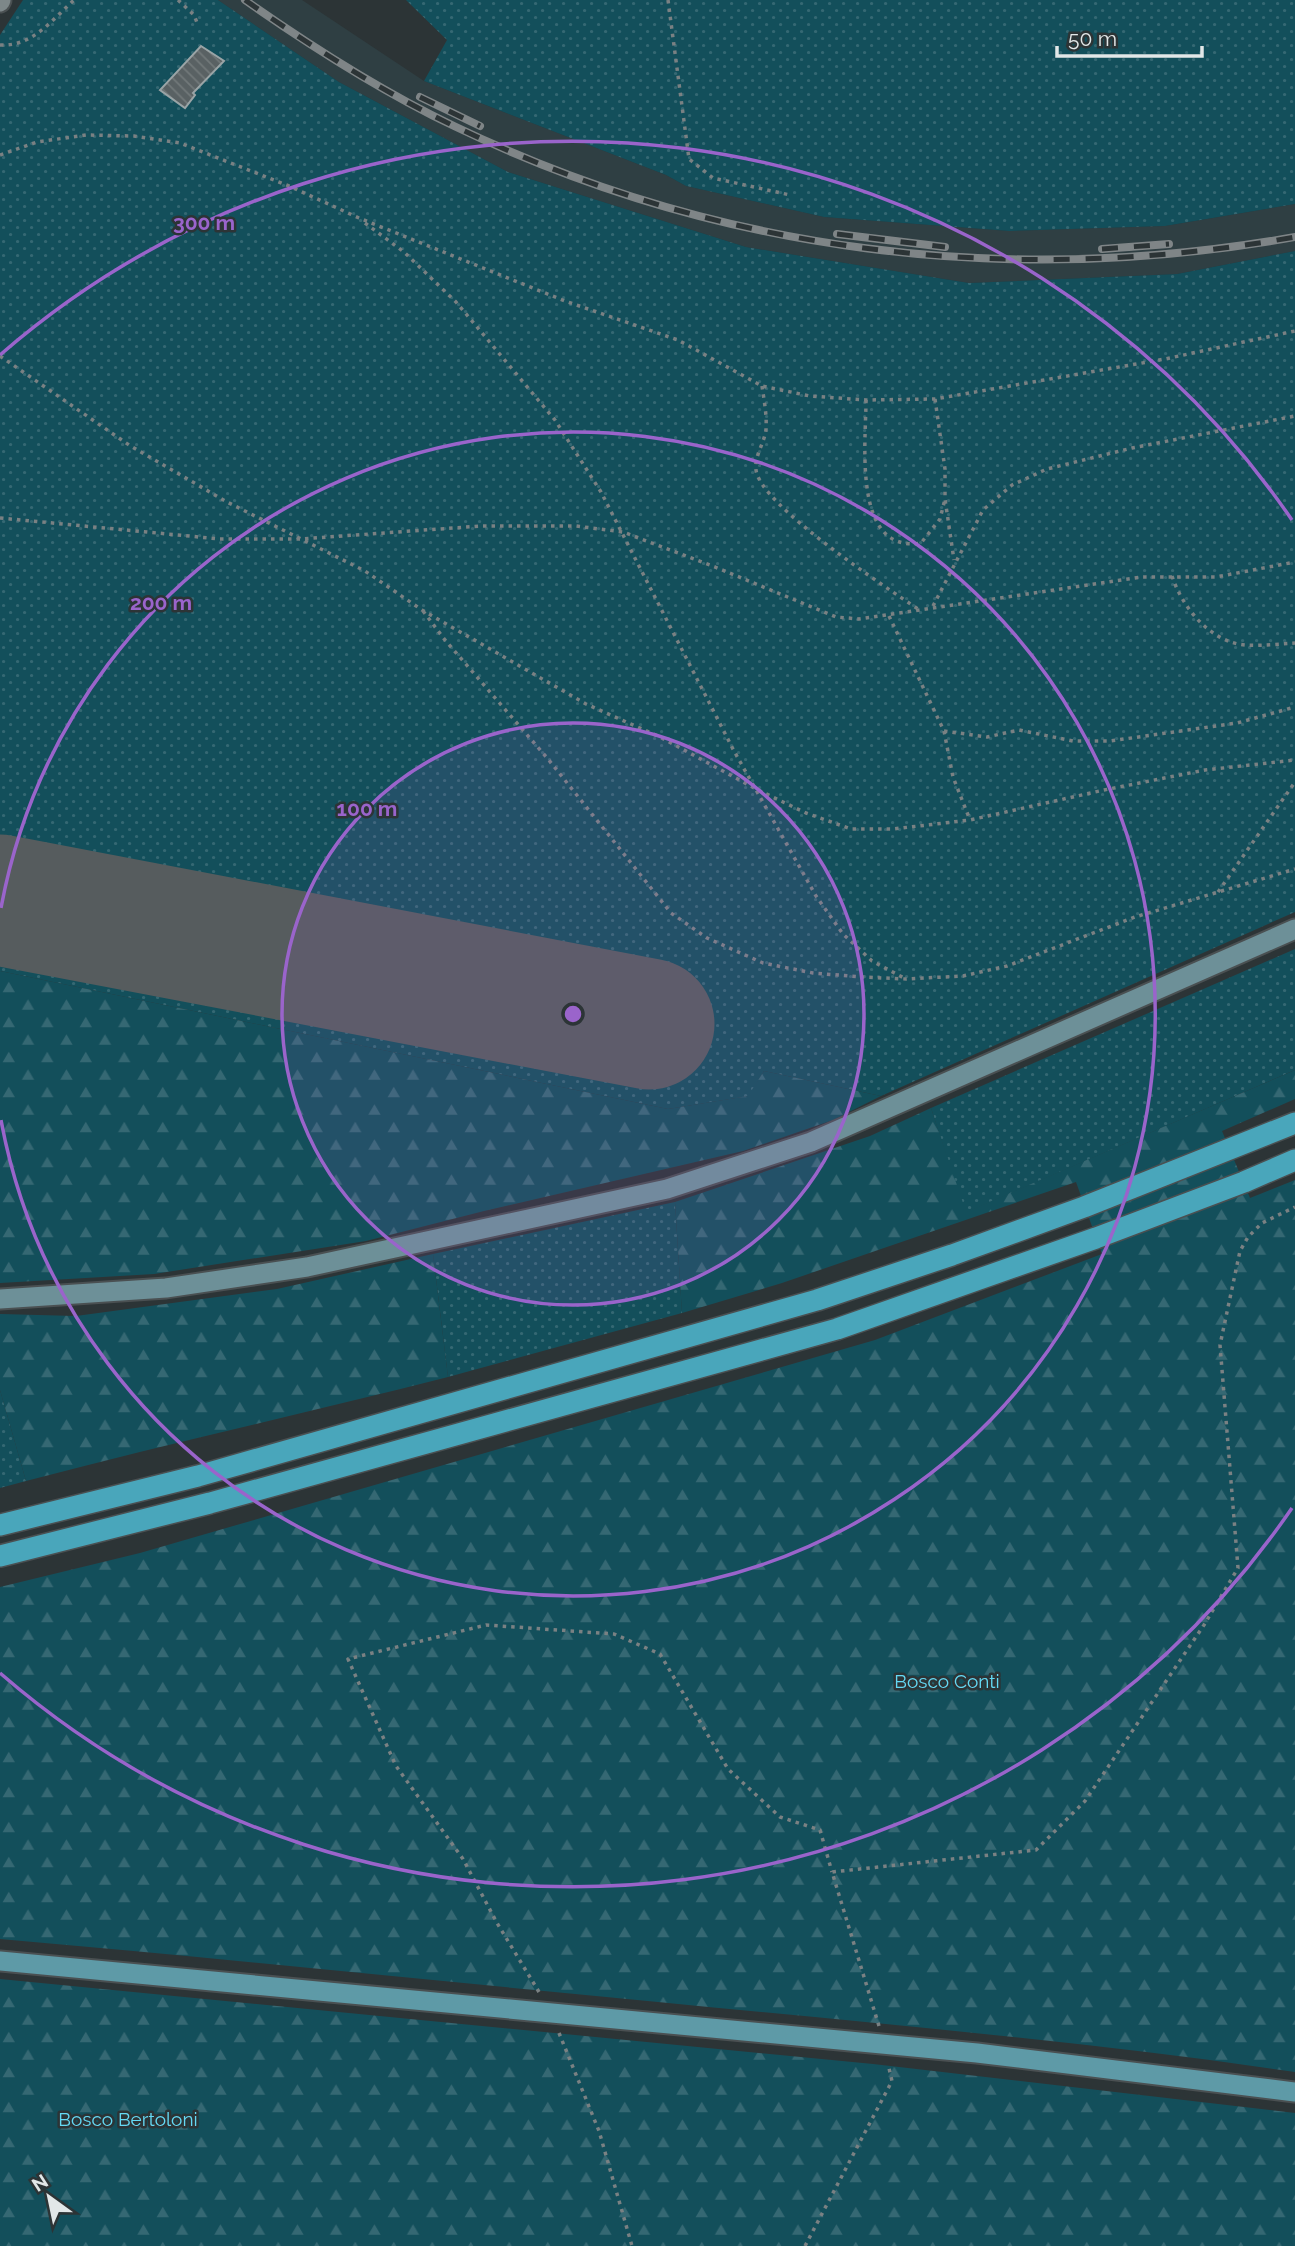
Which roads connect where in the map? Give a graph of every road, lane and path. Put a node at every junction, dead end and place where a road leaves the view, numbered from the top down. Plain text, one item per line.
1 (74, 0) edge
2 (178, 0) edge
3 (668, 0) edge
4 (198, 25) dead end
5 (0, 46) edge
6 (0, 155) edge
7 (790, 195) dead end
8 (359, 218) junction
9 (1295, 331) edge
10 (0, 356) edge
11 (762, 386) junction
12 (936, 399) junction
13 (866, 400) junction
14 (1295, 416) edge
15 (945, 499) junction
16 (0, 518) edge
17 (623, 532) junction
18 (300, 539) junction
19 (955, 562) junction
20 (1295, 562) edge
21 (1172, 576) junction
22 (933, 607) junction
23 (422, 610) junction
24 (919, 610) junction
25 (889, 616) junction
26 (1295, 643) edge
27 (1295, 707) edge
28 (944, 731) junction
29 (1295, 760) edge
30 (1295, 782) edge
31 (758, 790) junction
32 (970, 820) junction
33 (1295, 869) edge
34 (1217, 892) junction
35 (1295, 929) edge
36 (906, 979) junction
37 (1295, 1123) edge
38 (1295, 1160) edge
39 (1295, 1207) edge
40 (0, 1298) edge
41 (0, 1525) edge
42 (0, 1556) edge
43 (832, 1872) junction
44 (0, 1961) edge
45 (552, 2014) junction
46 (883, 2045) junction
47 (1295, 2092) edge
48 (632, 2246) edge
49 (805, 2246) edge

1 - 5 path
2 - 4 path
3 - 7 path
6 - 8 path
8 - 11 path
8 - 17 path
9 - 12 path
10 - 18 path
11 - 13 path
11 - 24 path
12 - 13 path
12 - 15 path
13 - 15 path
14 - 19 path
15 - 19 path
16 - 18 path
17 - 18 path
17 - 25 path
17 - 31 path
18 - 23 path
19 - 22 path
20 - 21 path
21 - 22 path
21 - 26 path
22 - 24 path
23 - 31 path
23 - 36 path
24 - 25 path
25 - 28 path
27 - 28 path
28 - 32 path
29 - 32 path
30 - 34 path
31 - 32 path
31 - 36 path
33 - 34 path
34 - 36 path
35 - 40 main road
37 - 41 highway
38 - 42 highway
39 - 43 path
43 - 45 path
43 - 46 path
44 - 45 main road
45 - 46 main road
45 - 48 path
46 - 47 main road
46 - 49 path

